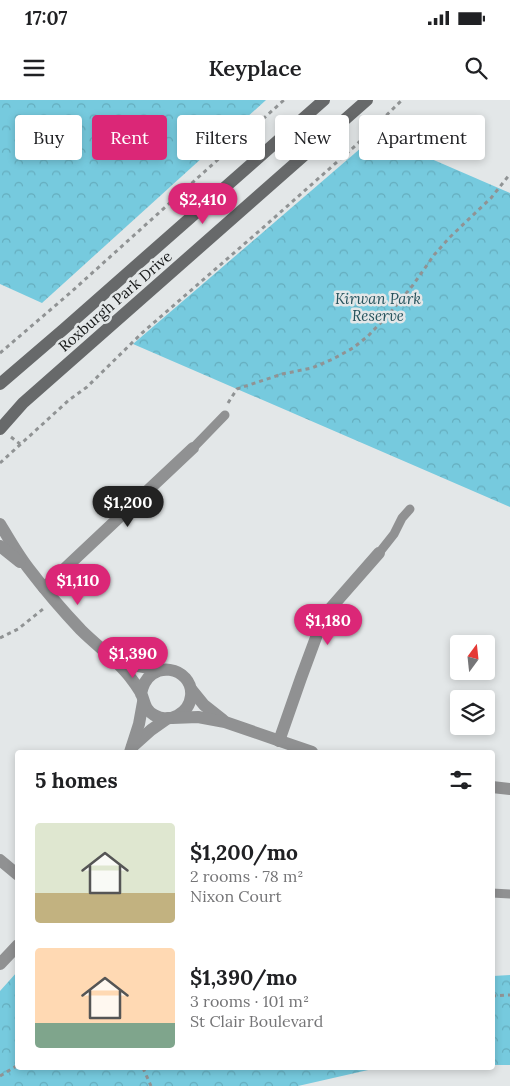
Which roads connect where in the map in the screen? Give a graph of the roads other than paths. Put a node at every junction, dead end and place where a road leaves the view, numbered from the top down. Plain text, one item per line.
1 (324, 100) edge
2 (367, 100) edge
3 (0, 384) edge
4 (225, 416) road end
5 (0, 429) edge
6 (193, 448) joint
7 (410, 509) dead end
8 (0, 524) edge
9 (0, 546) edge
10 (379, 553) joint
11 (28, 568) junction
12 (44, 588) junction
13 (113, 658) junction
14 (161, 670) junction
15 (191, 689) junction
16 (142, 698) junction
17 (170, 718) junction
18 (225, 722) junction
19 (279, 741) junction
20 (131, 750) edge
21 (306, 750) edge
22 (495, 787) edge
23 (510, 789) edge
24 (0, 860) edge
25 (15, 872) edge
26 (495, 893) edge
27 (510, 894) edge
28 (15, 948) edge
29 (0, 964) edge

1 - 3 street, Roxburgh Park Drive
2 - 5 street, Roxburgh Park Drive
4 - 6 lane
6 - 12 street
7 - 10 lane
8 - 11 street
9 - 11 street
10 - 19 street
11 - 12 street
12 - 13 street
13 - 14 street
13 - 16 street
14 - 15 street
14 - 16 street
15 - 17 street
15 - 18 street
16 - 17 street
16 - 20 street
17 - 18 street
17 - 20 street
18 - 19 street
19 - 21 street
22 - 23 street
24 - 25 street
26 - 27 lane
28 - 29 street

